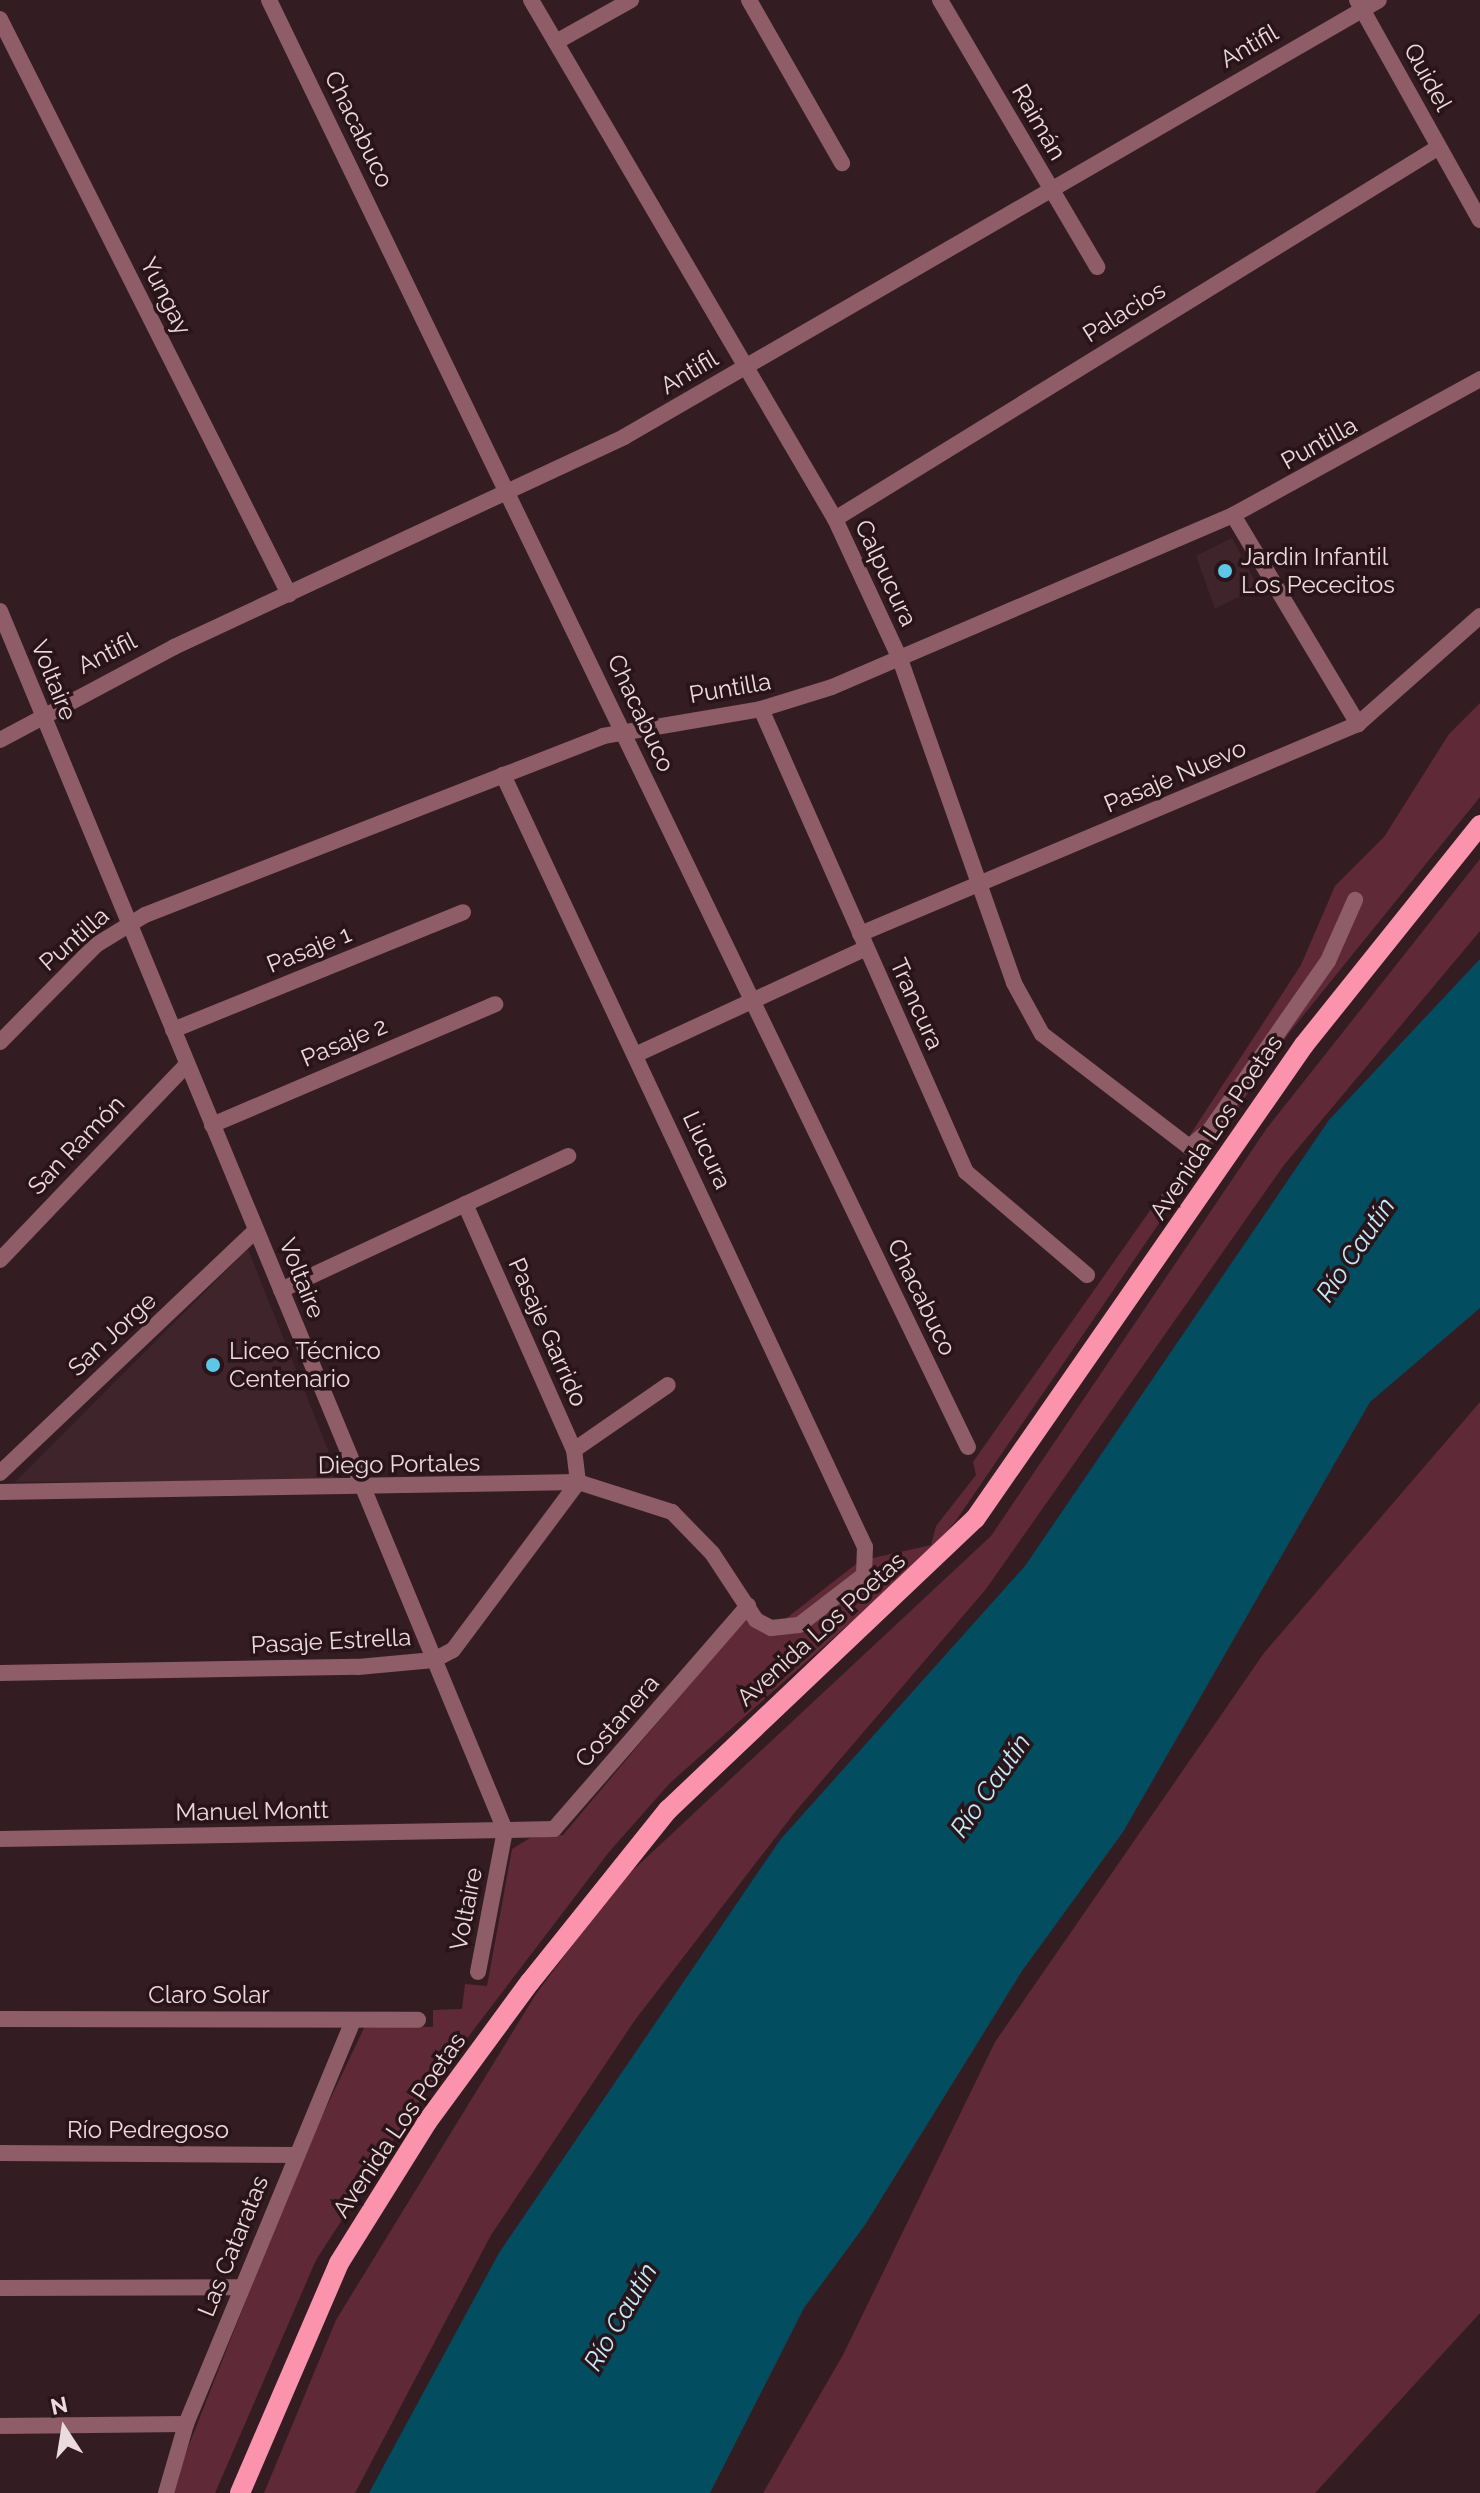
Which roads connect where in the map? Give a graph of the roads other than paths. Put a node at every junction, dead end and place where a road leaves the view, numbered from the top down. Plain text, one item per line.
1 (269, 0) edge
2 (531, 0) edge
3 (631, 0) edge
4 (749, 0) edge
5 (940, 0) edge
6 (1379, 0) edge
7 (1360, 4) edge
8 (0, 19) edge
9 (556, 42) junction
10 (1439, 147) junction
11 (842, 163) dead end
12 (1050, 188) junction
13 (1480, 220) edge
14 (1097, 267) dead end
15 (746, 366) junction
16 (1480, 379) edge
17 (512, 494) junction
18 (1233, 515) junction
19 (835, 519) junction
20 (289, 594) junction
21 (0, 611) edge
22 (1480, 616) edge
23 (900, 659) junction
24 (761, 709) junction
25 (42, 714) junction
26 (1358, 724) junction
27 (622, 731) junction
28 (0, 740) edge
29 (503, 775) junction
30 (1480, 825) edge
31 (980, 886) junction
32 (1355, 900) dead end
33 (463, 912) dead end
34 (129, 923) junction
35 (864, 941) junction
36 (752, 1002) junction
37 (495, 1004) dead end
38 (173, 1030) junction
39 (0, 1042) edge
40 (635, 1055) junction
41 (187, 1064) junction
42 (212, 1125) junction
43 (568, 1156) dead end
44 (465, 1204) junction
45 (256, 1230) junction
46 (0, 1260) edge
47 (1087, 1275) dead end
48 (281, 1290) junction
49 (668, 1385) dead end
50 (968, 1447) dead end
51 (574, 1450) junction
52 (0, 1473) edge
53 (578, 1482) junction
54 (363, 1489) junction
55 (0, 1492) edge
56 (748, 1606) junction
57 (434, 1660) junction
58 (0, 1673) edge
59 (505, 1830) junction
60 (0, 1839) edge
61 (478, 1972) dead end
62 (0, 2019) edge
63 (353, 2020) junction
64 (418, 2020) dead end
65 (0, 2153) edge
66 (296, 2155) junction
67 (241, 2287) junction
68 (0, 2288) edge
69 (186, 2424) junction
70 (0, 2426) edge
71 (166, 2493) edge
72 (240, 2493) edge

1 - 17 street, Chacabuco
2 - 9 street, Calpucura
3 - 9 street
4 - 11 street
5 - 12 street, Raimán
6 - 7 street, Antifil
7 - 10 street, Quidel
7 - 12 street, Antifil
8 - 20 street, Yungay
9 - 15 street, Calpucura
10 - 13 street, Quidel
10 - 19 street, Palacios
12 - 14 street, Raimán
12 - 15 street, Antifil
15 - 17 street, Antifil
15 - 19 street, Calpucura
16 - 18 street, Puntilla
17 - 20 street, Antifil
17 - 27 street, Chacabuco
18 - 23 street, Puntilla
18 - 26 street
19 - 23 street, Calpucura
20 - 25 street, Antifil
21 - 25 street, Voltaire
22 - 26 street, Pasaje Nuevo
23 - 24 street, Puntilla
23 - 31 street, Calpucura
24 - 27 street, Puntilla
24 - 35 street, Trancura
25 - 28 street, Antifil
25 - 34 street, Voltaire
26 - 31 street, Pasaje Nuevo
27 - 29 street, Puntilla
27 - 36 street, Chacabuco
29 - 34 street, Puntilla
29 - 40 street, Liucura
30 - 72 main road, Avenida Los Poetas
31 - 32 street, Calpucura
31 - 35 street, Pasaje Nuevo
33 - 38 street, Pasaje 1
34 - 38 street, Voltaire
34 - 39 street, Puntilla
35 - 36 street, Pasaje Nuevo
35 - 47 street, Trancura
36 - 40 street, Pasaje Nuevo
36 - 50 street, Chacabuco
37 - 42 street, Pasaje 2
38 - 41 street, Voltaire
40 - 56 street, Liucura
41 - 42 street, Voltaire
41 - 46 street, San Ramón
42 - 45 street, Voltaire
43 - 44 street
44 - 48 street
44 - 51 street, Pasaje Garrido
45 - 48 street, Voltaire
45 - 52 street, San Jorge
48 - 54 street, Voltaire
49 - 51 street
51 - 53 street, Pasaje Garrido
53 - 54 street, Diego Portales
53 - 56 street, Diego Portales
53 - 57 street, Pasaje Estrella
54 - 55 street, Diego Portales
54 - 57 street, Voltaire
56 - 59 street, Costanera
57 - 58 street, Pasaje Estrella
57 - 59 street, Voltaire
59 - 60 street, Manuel Montt
59 - 61 street, Voltaire
62 - 63 street, Claro Solar
63 - 64 street, Claro Solar
63 - 66 street, Las Cataratas
65 - 66 street, Río Pedregoso
66 - 67 street, Las Cataratas
67 - 68 street
67 - 69 street, Las Cataratas
69 - 70 street
69 - 71 street, Las Cataratas

